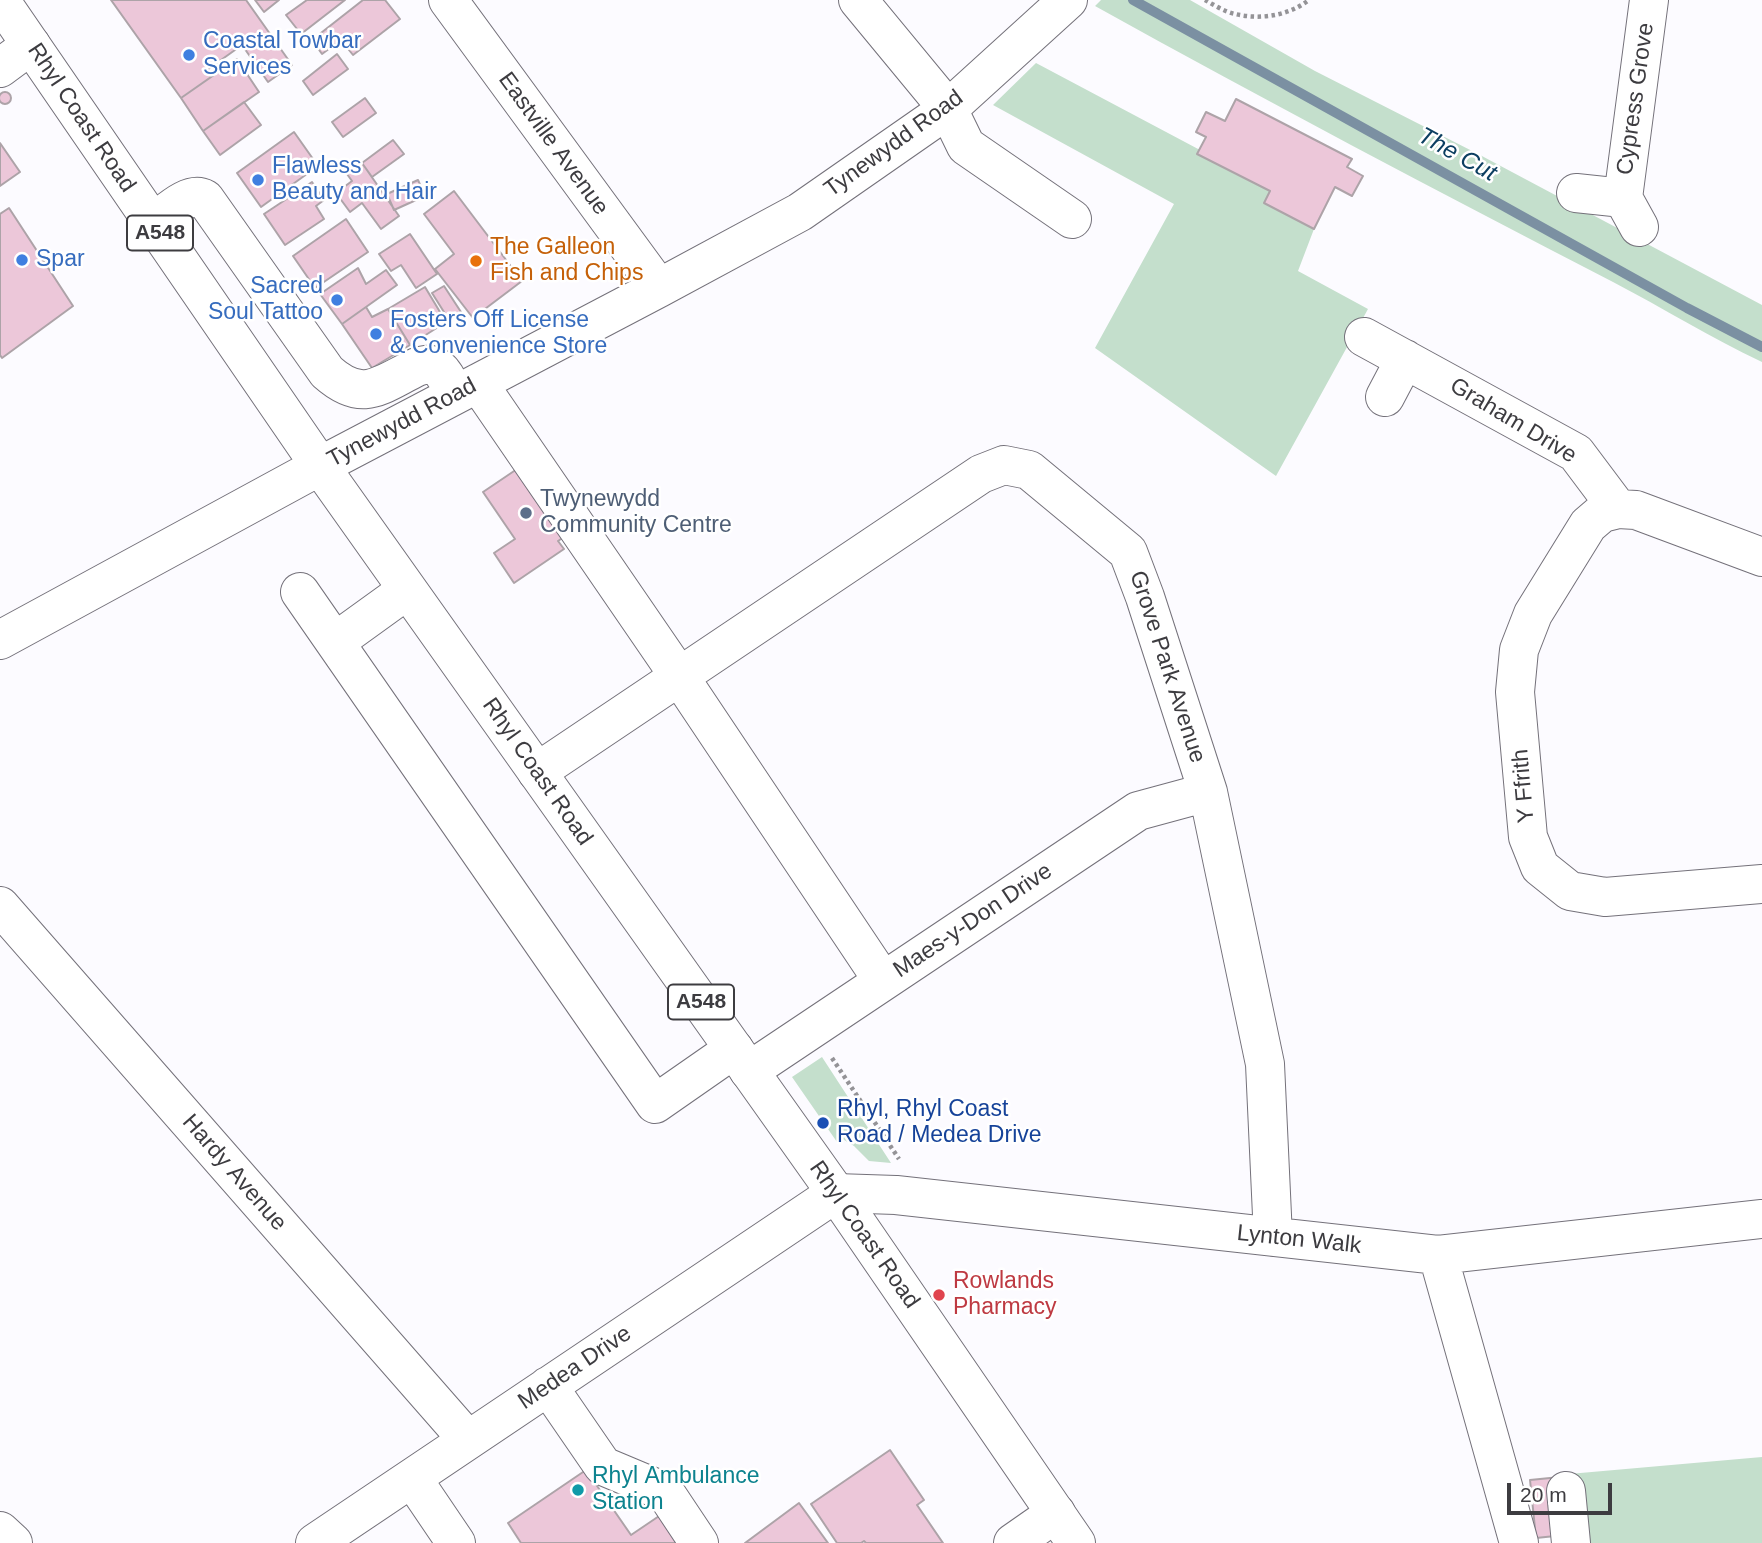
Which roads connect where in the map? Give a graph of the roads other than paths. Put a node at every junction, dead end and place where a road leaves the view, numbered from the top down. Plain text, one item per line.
1 (0, 0) edge
2 (448, 0) edge
3 (858, 0) edge
4 (1068, 0) edge
5 (1649, 0) edge
6 (31, 45) junction
7 (0, 68) edge
8 (948, 109) junction
9 (1576, 193) dead end
10 (1072, 219) dead end
11 (153, 223) junction
12 (659, 288) junction
13 (1364, 337) dead end
14 (1405, 359) junction
15 (466, 389) junction
16 (1385, 397) dead end
17 (320, 466) junction
18 (1618, 509) junction
19 (1762, 557) edge
20 (407, 590) junction
21 (300, 592) dead end
22 (0, 640) edge
23 (335, 642) junction
24 (679, 676) junction
25 (537, 772) junction
26 (1208, 792) junction
27 (1762, 884) edge
28 (0, 906) edge
29 (883, 981) junction
30 (741, 1060) junction
31 (836, 1193) junction
32 (1762, 1219) edge
33 (1273, 1237) junction
34 (1438, 1255) junction
35 (548, 1386) junction
36 (468, 1440) junction
37 (412, 1478) junction
38 (1566, 1491) dead end
39 (1066, 1528) edge
40 (0, 1531) edge
41 (13, 1543) edge
42 (315, 1543) edge
43 (456, 1543) edge
44 (699, 1543) edge
45 (1013, 1543) edge
46 (1519, 1543) edge
47 (1571, 1543) edge

1 - 6 street, Rhyl Coast Road / A548
2 - 12 street, Eastville Avenue
3 - 8 street
4 - 8 street, Tynewydd Road
5 - 9 street, Cypress Grove
6 - 7 street
6 - 11 street, Rhyl Coast Road / A548
8 - 10 street
8 - 12 street, Tynewydd Road
11 - 15 street
11 - 17 street, Rhyl Coast Road / A548
12 - 15 street, Tynewydd Road
13 - 14 street, Graham Drive
14 - 16 street
14 - 18 street, Graham Drive
15 - 17 street, Tynewydd Road
15 - 24 street
17 - 20 street, Rhyl Coast Road / A548
17 - 22 street, Tynewydd Road
18 - 19 street
18 - 27 street, Y Ffrith
20 - 23 street
20 - 25 street, Rhyl Coast Road / A548
21 - 23 street
23 - 30 street, Maes-y-Don Drive
24 - 25 street, Grove Park Avenue
24 - 26 street, Grove Park Avenue
24 - 29 street
25 - 30 street, Rhyl Coast Road / A548
26 - 29 street, Maes-y-Don Drive
26 - 33 street, Grove Park Avenue
28 - 36 street, Hardy Avenue
29 - 30 street, Maes-y-Don Drive
30 - 31 street, Rhyl Coast Road / A548
31 - 33 street, Lynton Walk
31 - 35 street, Medea Drive
31 - 39 street, Rhyl Coast Road / A548
32 - 34 street, Lynton Walk
33 - 34 street, Lynton Walk
34 - 46 street
35 - 36 street, Medea Drive
35 - 44 street
36 - 37 street, Medea Drive
37 - 42 street, Medea Drive
37 - 43 street
38 - 47 street
39 - 45 street
40 - 41 street

